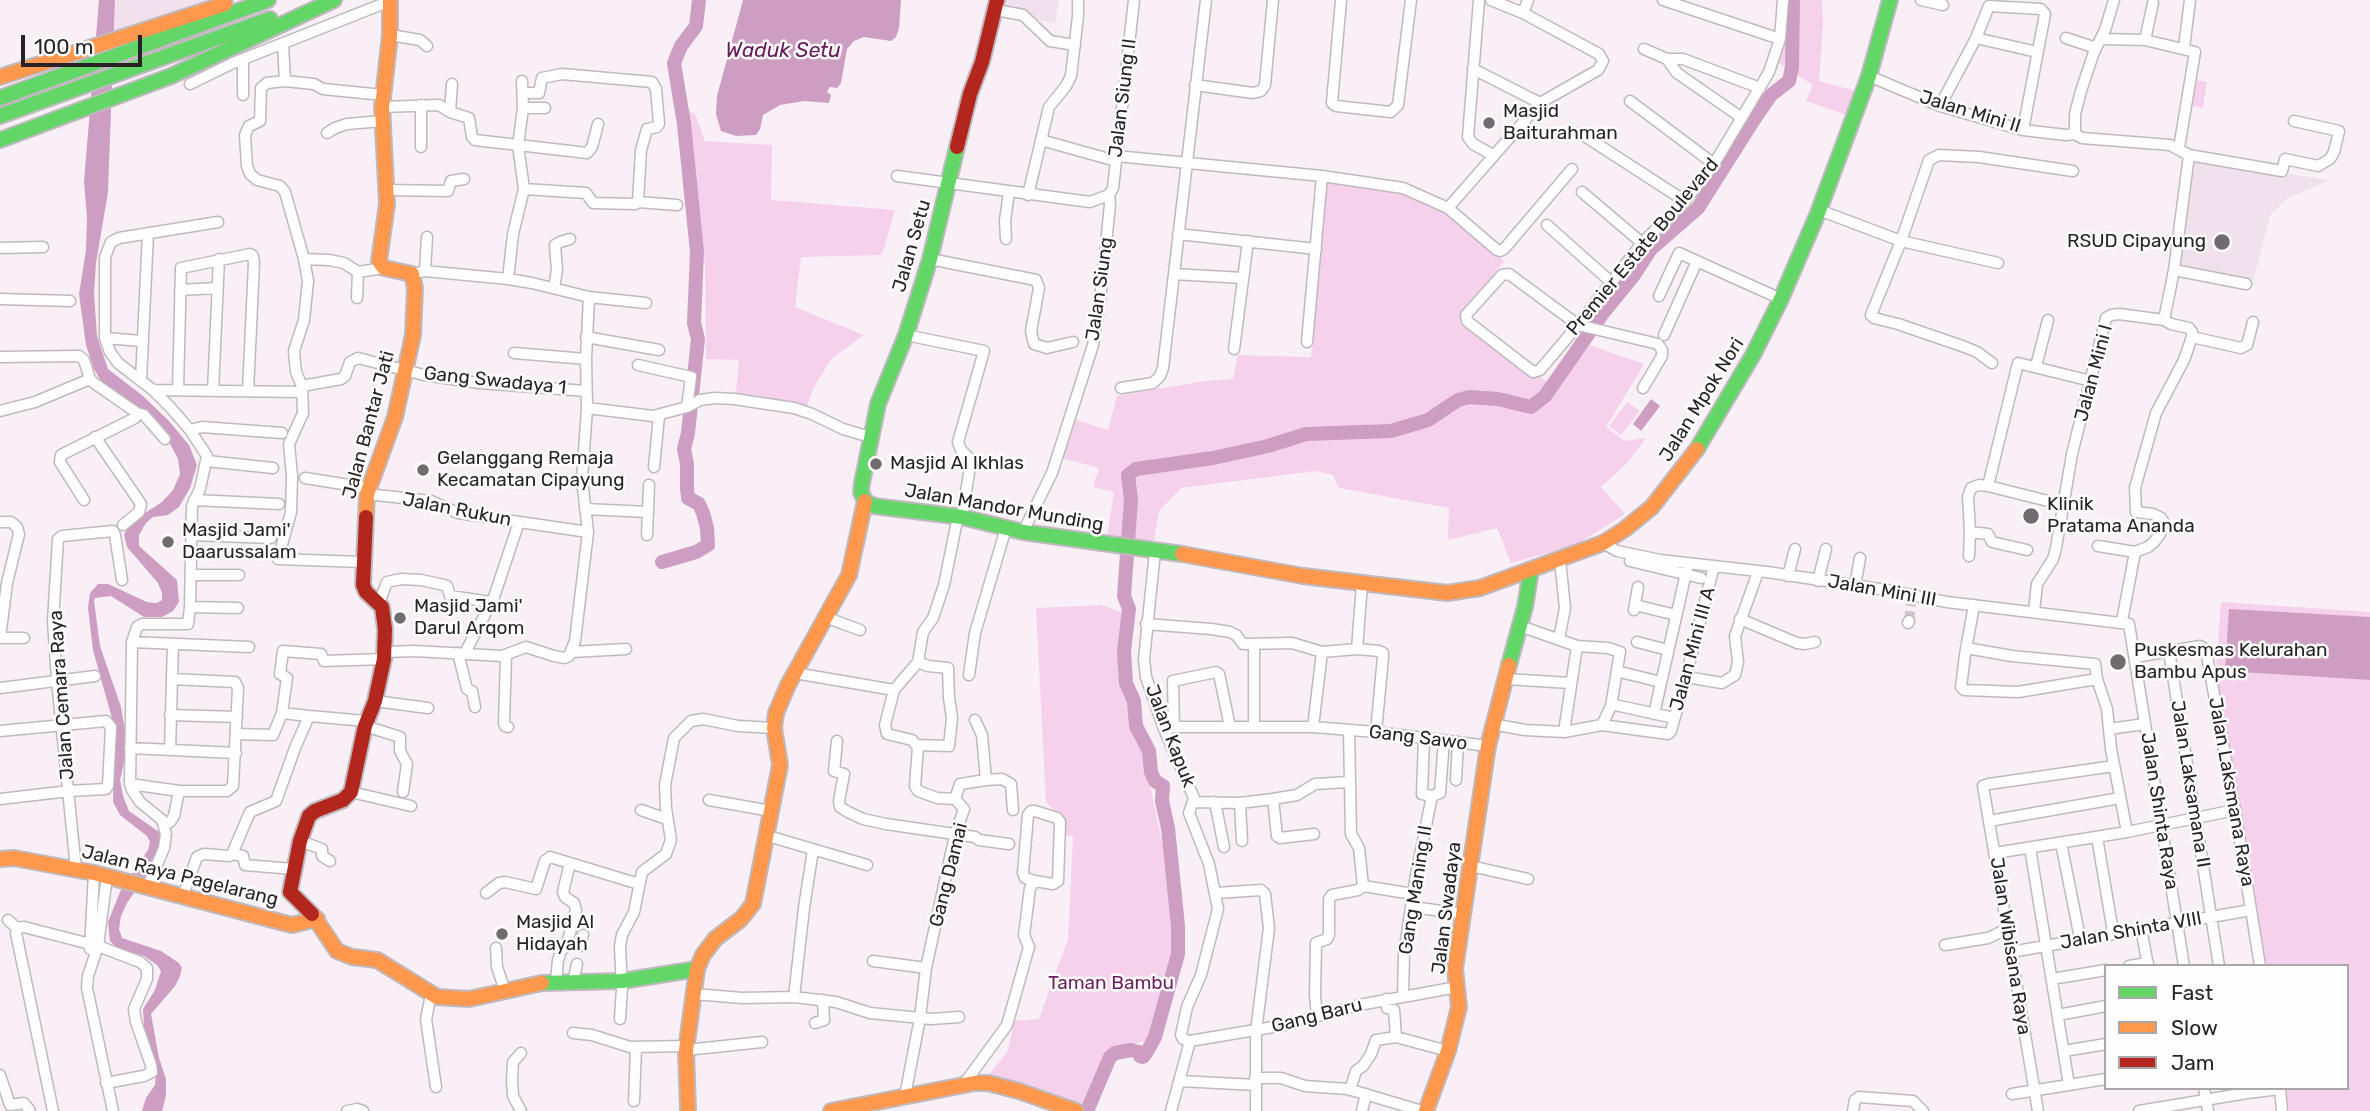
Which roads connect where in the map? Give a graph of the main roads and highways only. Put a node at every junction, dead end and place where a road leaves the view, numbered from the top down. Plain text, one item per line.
1 (246, 0) edge
2 (268, 0) edge
3 (322, 0) edge
4 (334, 0) edge
5 (390, 0) edge
6 (1890, 0) edge
7 (996, 5) edge
8 (0, 77) edge
9 (4, 96) edge
10 (7, 114) edge
11 (0, 139) edge
12 (865, 501) junction
13 (1137, 550) joint
14 (1531, 570) junction
15 (0, 859) edge
16 (317, 919) junction
17 (697, 969) junction
18 (688, 1111) edge
19 (831, 1111) edge
20 (1076, 1111) edge
21 (1424, 1111) edge

1 - 8 main road
2 - 9 main road
3 - 10 main road
4 - 11 main road
5 - 16 main road, Jalan Bantar Jati
6 - 14 main road, Jalan Mpok Nori
7 - 12 main road, Jalan Setu
12 - 13 main road, Jalan Mandor Munding
12 - 17 main road, Jalan Setu
13 - 14 main road, Jalan Mpok Nori
14 - 21 main road, Jalan Swadaya
15 - 16 main road, Jalan Raya Pagelarang
16 - 17 main road
17 - 18 main road
19 - 20 main road

